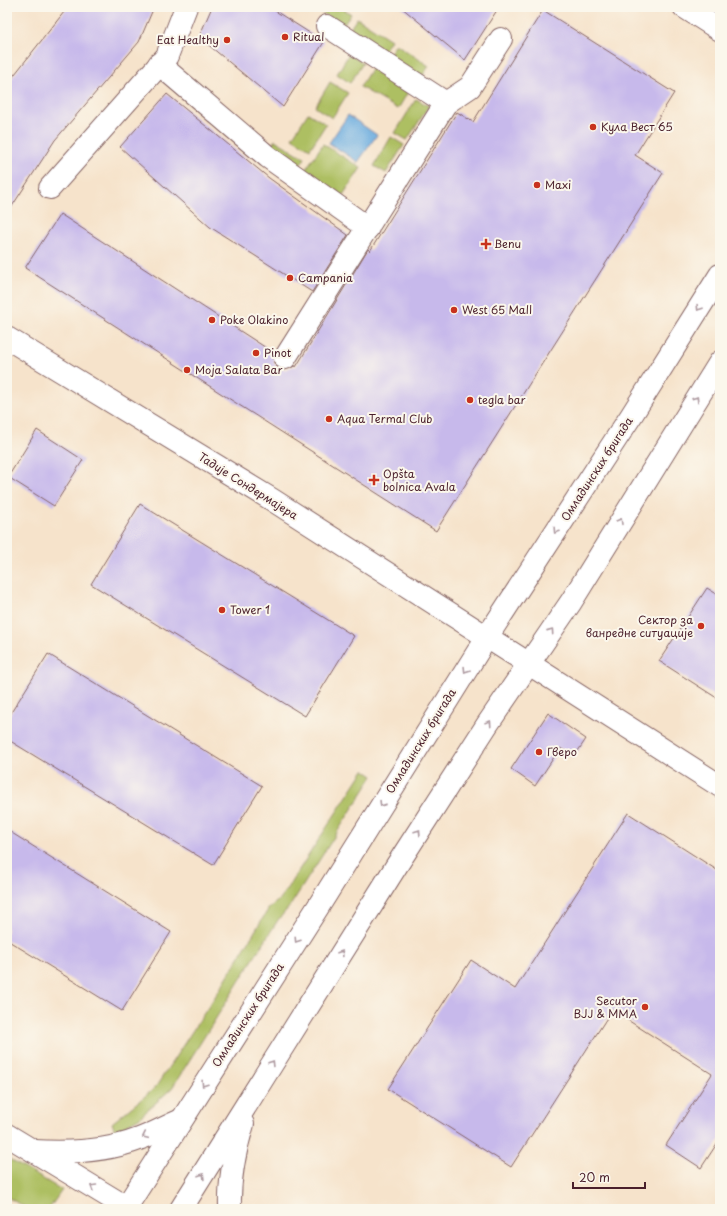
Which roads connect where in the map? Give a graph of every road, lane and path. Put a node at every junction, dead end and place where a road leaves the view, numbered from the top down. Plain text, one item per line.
1 (186, 7) edge
2 (692, 12) edge
3 (327, 26) dead end
4 (720, 30) edge
5 (501, 39) dead end
6 (720, 42) edge
7 (159, 64) junction
8 (446, 103) junction
9 (50, 188) dead end
10 (368, 228) junction
11 (720, 275) edge
12 (7, 338) edge
13 (285, 358) dead end
14 (720, 362) edge
15 (486, 637) junction
16 (529, 663) junction
17 (720, 786) edge
18 (251, 1096) junction
19 (181, 1120) junction
20 (7, 1135) edge
21 (34, 1152) junction
22 (126, 1208) edge
23 (181, 1209) edge
24 (230, 1209) edge

1 - 7 main road
2 - 4 main road
2 - 6 main road
3 - 8 main road
5 - 8 main road
7 - 9 main road
7 - 10 main road
8 - 10 main road
10 - 13 main road
11 -> 15 main road, Омладинских бригада
12 - 15 main road, Тадије Сондермајера
16 -> 14 main road
15 - 16 main road, Тадије Сондермајера
15 -> 19 main road, Омладинских бригада
16 - 17 main road, Тадије Сондермајера
18 -> 16 main road
23 -> 18 main road
18 - 24 main road
19 -> 21 main road
19 - 22 main road, Омладинских бригада
20 - 21 main road
22 -> 21 main road

